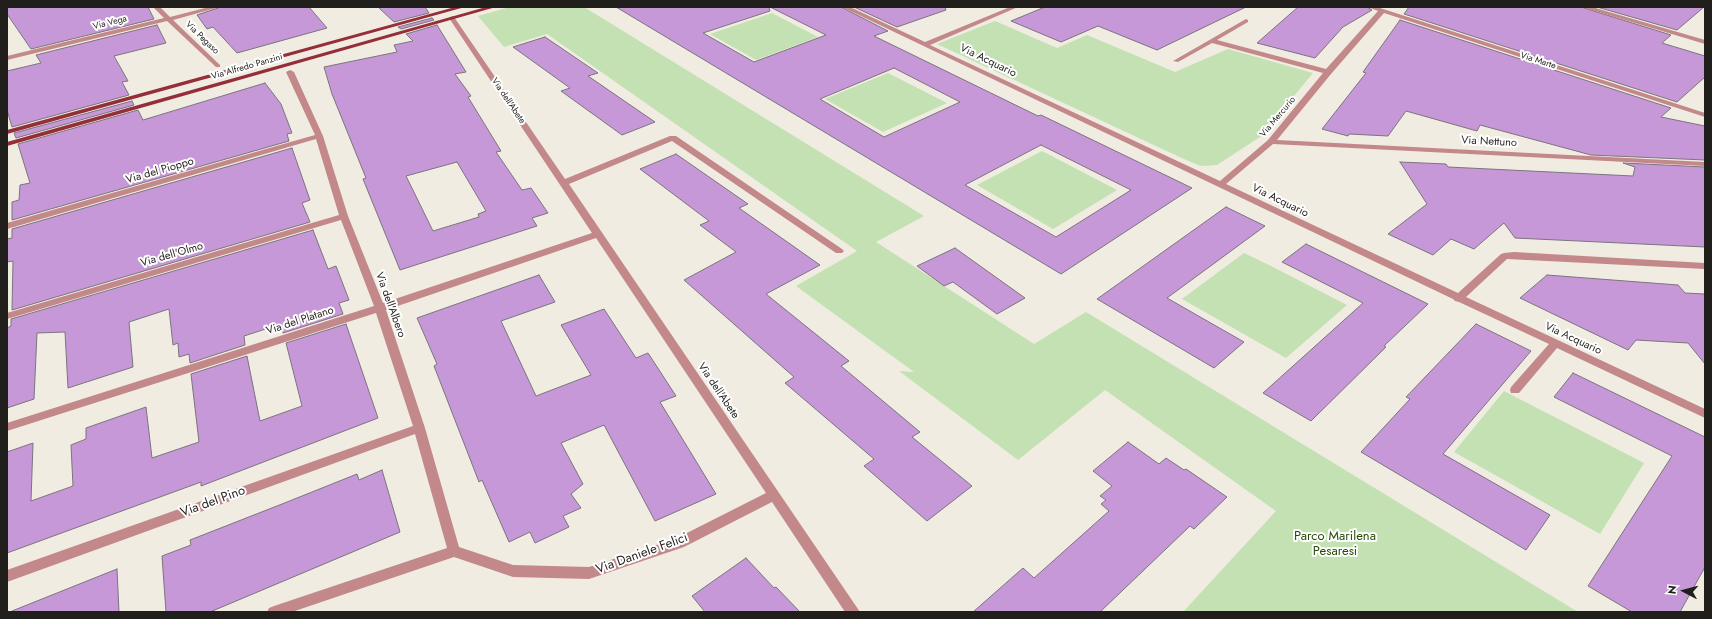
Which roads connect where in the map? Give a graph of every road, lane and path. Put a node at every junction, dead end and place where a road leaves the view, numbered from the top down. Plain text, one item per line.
1 (156, 7) edge
2 (217, 7) edge
3 (462, 7) edge
4 (492, 7) edge
5 (845, 7) edge
6 (1016, 7) edge
7 (1371, 7) edge
8 (1585, 7) edge
9 (1382, 11) junction
10 (452, 18) junction
11 (168, 19) junction
12 (1246, 21) dead end
13 (1213, 41) junction
14 (1705, 42) edge
15 (926, 44) junction
16 (7, 57) edge
17 (1176, 61) dead end
18 (218, 66) dead end
19 (290, 72) dead end
20 (1328, 72) junction
21 (1705, 115) edge
22 (7, 132) edge
23 (318, 136) junction
24 (1271, 142) junction
25 (7, 144) edge
26 (1705, 164) edge
27 (564, 183) junction
28 (1220, 185) junction
29 (344, 216) junction
30 (7, 226) edge
31 (598, 234) junction
32 (839, 251) dead end
33 (1705, 266) edge
34 (1458, 298) junction
35 (380, 308) junction
36 (7, 316) edge
37 (1555, 344) junction
38 (1515, 390) dead end
39 (1705, 414) edge
40 (7, 427) edge
41 (419, 428) junction
42 (774, 495) junction
43 (454, 551) junction
44 (7, 576) edge
45 (274, 612) edge
46 (853, 612) edge

1 - 11 street, Via Pegaso
2 - 11 street, Via Vega
3 - 22 main road, Via Alfredo Panzini
4 - 10 main road, Via Alfredo Panzini
5 - 15 street, Via Acquario
6 - 15 street
7 - 9 street, Via Marte
8 - 14 street
9 - 20 street, Via Mercurio
9 - 21 street, Via Marte
10 - 25 main road, Via Alfredo Panzini
10 - 27 street, Via dell'Abete
11 - 16 street, Via Vega
11 - 18 street, Via Pegaso
12 - 13 street
13 - 17 street
13 - 20 street
15 - 28 street, Via Acquario
19 - 23 street, Via dell'Albero
20 - 24 street, Via Mercurio
23 - 29 street, Via dell'Albero
23 - 30 street, Via del Pioppo
24 - 26 street, Via Nettuno
24 - 28 street, Via Mercurio
27 - 31 street, Via dell'Abete
27 - 32 street
28 - 34 street, Via Acquario
29 - 35 street, Via dell'Albero
29 - 36 street, Via dell'Olmo
31 - 35 street, Via del Platano
31 - 42 street, Via dell'Abete
33 - 34 street
34 - 37 street, Via Acquario
35 - 40 street, Via del Platano
35 - 41 street, Via dell'Albero
37 - 38 street
37 - 39 street, Via Acquario
41 - 43 street, Via dell'Albero
41 - 44 street, Via del Pino
42 - 43 street, Via Daniele Felici
42 - 46 street, Via dell'Abete
43 - 45 street

